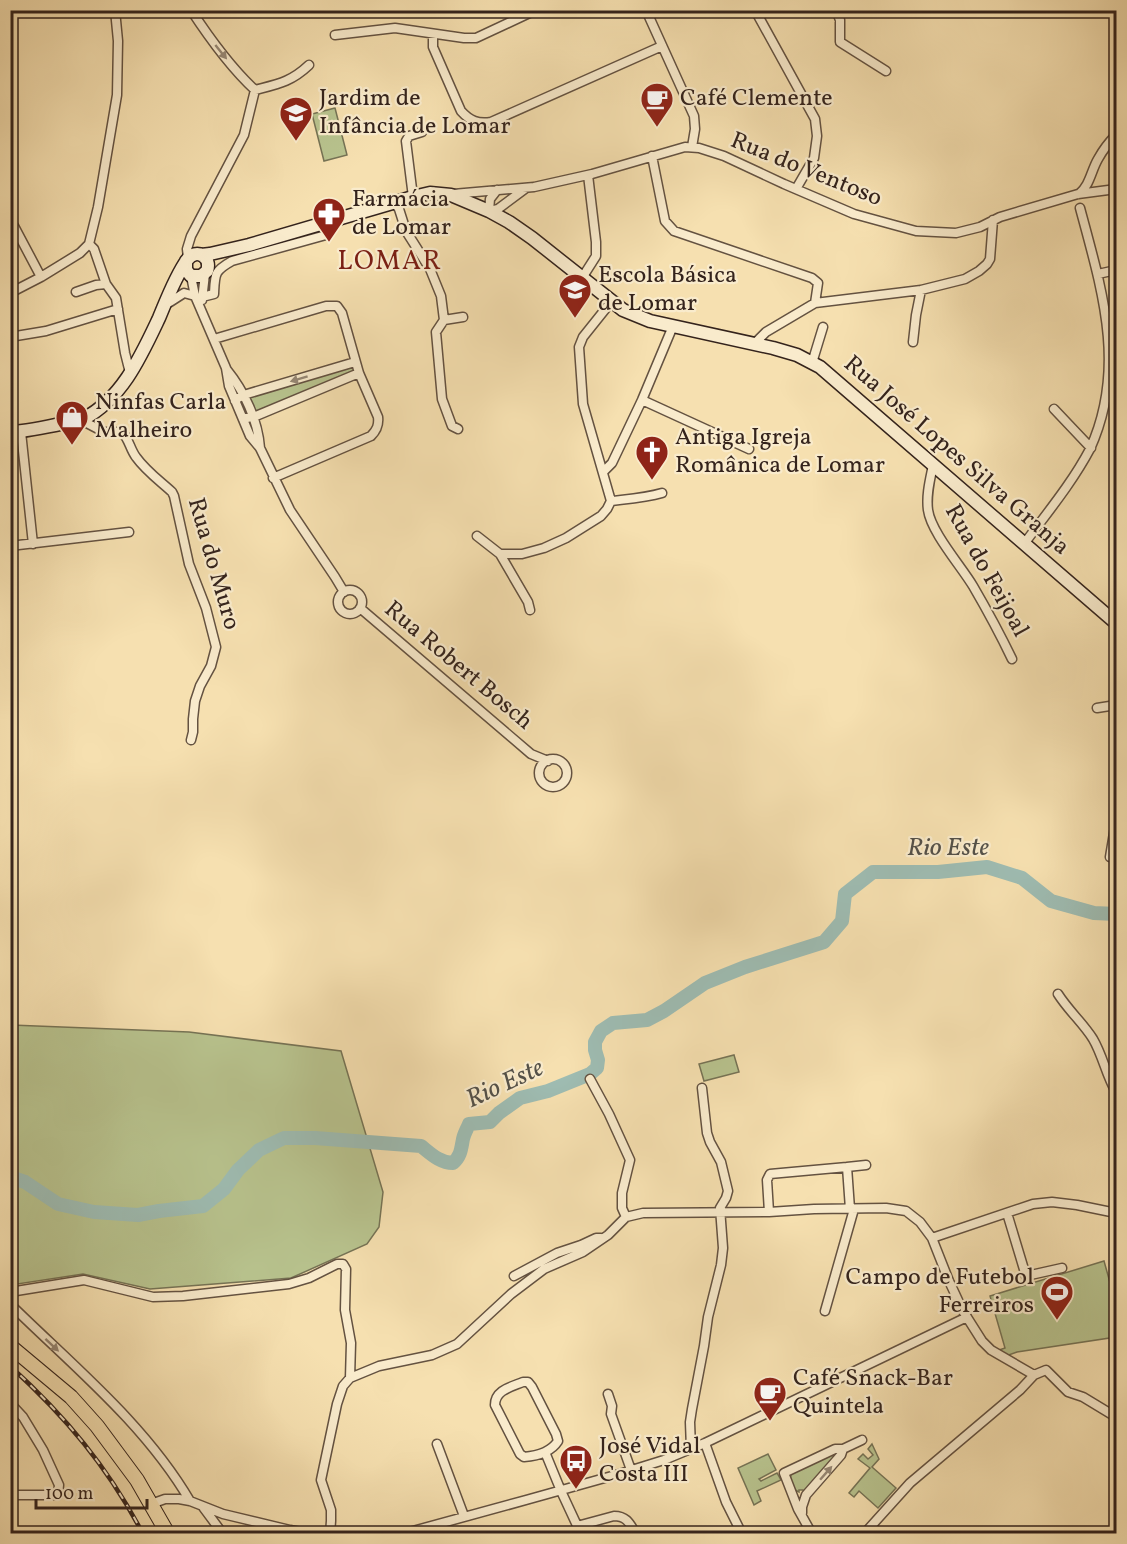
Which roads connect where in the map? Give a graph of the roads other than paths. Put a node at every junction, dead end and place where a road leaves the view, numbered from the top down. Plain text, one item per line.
1 (115, 10) edge
2 (191, 10) edge
3 (536, 10) edge
4 (646, 10) edge
5 (754, 10) edge
6 (836, 10) edge
7 (433, 34) junction
8 (335, 35) dead end
9 (662, 46) junction
10 (309, 64) dead end
11 (886, 71) dead end
12 (255, 90) junction
13 (422, 132) dead end
14 (1116, 135) edge
15 (692, 147) junction
16 (652, 156) junction
17 (588, 175) junction
18 (526, 188) junction
19 (796, 189) junction
20 (1116, 189) edge
21 (497, 190) junction
22 (1078, 194) junction
23 (451, 195) junction
24 (413, 197) junction
25 (510, 199) junction
26 (394, 202) junction
27 (1080, 208) dead end
28 (489, 211) junction
29 (993, 220) junction
30 (509, 222) junction
31 (322, 223) junction
32 (10, 224) edge
33 (88, 244) junction
34 (249, 245) junction
35 (193, 257) junction
36 (1116, 270) edge
37 (207, 271) junction
38 (1098, 274) junction
39 (191, 276) junction
40 (41, 277) junction
41 (582, 278) junction
42 (106, 284) junction
43 (921, 290) junction
44 (76, 292) dead end
45 (10, 293) edge
46 (198, 296) junction
47 (170, 302) junction
48 (611, 302) junction
49 (815, 303) junction
50 (118, 309) junction
51 (463, 317) dead end
52 (158, 320) junction
53 (444, 320) junction
54 (673, 326) junction
55 (823, 327) dead end
56 (10, 337) edge
57 (1114, 337) edge
58 (214, 339) junction
59 (913, 342) dead end
60 (755, 343) junction
61 (355, 362) junction
62 (812, 363) junction
63 (130, 374) junction
64 (359, 374) junction
65 (239, 398) junction
66 (642, 400) junction
67 (1054, 409) dead end
68 (253, 417) junction
69 (243, 419) junction
70 (81, 420) junction
71 (458, 429) dead end
72 (16, 432) edge
73 (260, 448) junction
74 (1091, 448) junction
75 (749, 449) dead end
76 (933, 465) junction
77 (603, 472) junction
78 (273, 478) junction
79 (662, 493) dead end
80 (611, 501) junction
81 (129, 532) dead end
82 (477, 536) dead end
83 (33, 544) junction
84 (1024, 544) junction
85 (10, 546) edge
86 (500, 554) junction
87 (344, 592) junction
88 (360, 608) junction
89 (530, 610) dead end
90 (1116, 623) edge
91 (1012, 659) dead end
92 (1116, 705) edge
93 (1096, 708) dead end
94 (191, 740) dead end
95 (531, 754) junction
96 (548, 760) junction
97 (539, 772) junction
98 (1116, 821) edge
99 (1110, 857) dead end
100 (1058, 994) dead end
101 (590, 1079) dead end
102 (702, 1088) dead end
103 (1116, 1092) edge
104 (866, 1166) dead end
105 (847, 1167) junction
106 (852, 1209) junction
107 (720, 1212) junction
108 (769, 1212) junction
109 (1006, 1213) junction
110 (1116, 1213) edge
111 (626, 1217) junction
112 (930, 1236) junction
113 (604, 1238) junction
114 (1062, 1268) dead end
115 (514, 1276) dead end
116 (10, 1292) edge
117 (10, 1304) edge
118 (825, 1311) dead end
119 (967, 1317) junction
120 (10, 1346) edge
121 (1034, 1375) junction
122 (350, 1378) junction
123 (608, 1394) dead end
124 (10, 1403) edge
125 (1116, 1417) edge
126 (862, 1440) dead end
127 (705, 1443) junction
128 (437, 1444) dead end
129 (691, 1449) junction
130 (843, 1449) junction
131 (545, 1452) junction
132 (631, 1470) junction
133 (791, 1490) junction
134 (561, 1491) junction
135 (10, 1495) edge
136 (806, 1495) junction
137 (190, 1501) junction
138 (151, 1504) junction
139 (203, 1506) junction
140 (802, 1514) junction
141 (464, 1516) junction
142 (268, 1524) junction
143 (579, 1530) edge
144 (168, 1533) edge
145 (223, 1533) edge
146 (261, 1533) edge
147 (312, 1533) edge
148 (330, 1533) edge
149 (402, 1533) edge
150 (636, 1533) edge
151 (742, 1533) edge
152 (812, 1533) edge
153 (864, 1533) edge

1 - 33 street
2 -> 12 street
3 - 7 street
4 - 9 street
5 - 19 street
6 - 11 street
7 - 8 street
7 - 9 street
9 - 15 street
10 - 12 street
12 - 35 street
13 - 24 street
14 - 22 street
15 - 16 street
15 - 19 street, Rua do Ventoso
16 - 17 street
16 - 49 street
17 - 18 street
17 - 41 street
18 - 21 street
18 - 25 street
19 - 29 street, Rua do Ventoso
20 - 22 street, Rua do Ventoso
21 - 23 street
21 - 28 street
22 - 29 street, Rua do Ventoso
23 - 24 main road
23 - 28 main road, Rua José Lopes Silva Granja
24 - 26 main road
25 - 28 street
25 - 30 street
26 - 31 main road
26 - 53 street
27 - 38 street
28 - 30 main road, Rua José Lopes Silva Granja
29 - 43 street
30 - 41 main road, Rua José Lopes Silva Granja
31 - 34 main road
31 - 46 street
32 - 40 street
33 - 40 street
33 - 42 street
34 - 35 main road
34 - 37 main road
35 - 37 main road
35 - 39 main road
35 - 52 main road
36 - 38 street
37 - 39 main road
37 - 46 street
38 - 57 street
39 - 46 street
39 - 47 main road
40 - 45 street
41 - 48 main road, Rua José Lopes Silva Granja
42 - 44 street
42 - 50 street
43 - 49 street
43 - 59 street
46 - 47 street
46 - 58 street
47 - 52 main road
48 - 54 main road, Rua José Lopes Silva Granja
48 - 77 street
49 - 60 street
50 - 56 street
50 - 63 street
51 - 53 street
52 - 63 main road
53 - 71 street
54 - 60 main road, Rua José Lopes Silva Granja
54 - 66 street
55 - 62 street
57 - 74 street
58 - 61 street
58 - 65 street
60 - 62 main road, Rua José Lopes Silva Granja
61 - 64 street
61 -> 65 street
62 - 76 main road, Rua José Lopes Silva Granja
63 - 70 main road
64 - 68 street
64 - 78 street
65 - 68 street
65 - 69 street
66 - 75 street
66 - 77 street
67 - 74 street
68 - 69 street
68 - 73 street
69 - 73 street
70 - 72 main road
70 - 94 street, Rua do Muro
72 - 83 street
73 - 78 street
74 - 84 street
76 - 84 main road, Rua José Lopes Silva Granja
76 - 91 street, Rua do Feijoal
77 - 80 street
78 - 87 street
79 - 80 street
80 - 86 street
81 - 83 street
82 - 86 street
83 - 85 street
84 - 90 main road, Rua José Lopes Silva Granja
86 - 89 street
87 - 88 street, Rua Robert Bosch
87 - 88 street, Rua Robert Bosch
88 - 95 street, Rua Robert Bosch
92 - 93 street
95 - 96 street, Rua Robert Bosch
95 - 97 street, Rua Robert Bosch
96 - 97 street, Rua Robert Bosch
96 - 97 street, Rua Robert Bosch
98 - 99 street
100 - 103 street
101 - 111 street
102 - 107 street
104 - 105 street
105 - 106 street
105 - 108 street
106 - 108 street
106 - 112 street
106 - 118 street
107 - 108 street
107 - 111 street
107 - 129 street
109 - 110 street
109 - 112 street
109 - 114 street
111 - 113 street
112 - 119 street
113 - 115 street
113 - 122 street
116 - 122 street
117 -> 137 street
119 - 121 street
119 - 127 street
120 - 138 main road
121 - 125 street
121 - 153 street
122 - 148 street
123 - 132 street
124 - 135 street
126 - 130 street
127 - 129 street
127 - 151 street
128 - 141 street
129 - 132 street
130 - 133 street
136 -> 130 street
131 - 131 street
131 - 134 street
132 - 134 street
133 - 136 street
133 - 140 street
134 - 141 street
134 - 143 street
136 - 140 street
137 - 138 street
137 - 139 street
138 - 144 main road
139 - 142 street
139 - 145 street
140 - 152 street
141 - 149 street
142 - 146 street
142 - 147 street
143 - 150 street

